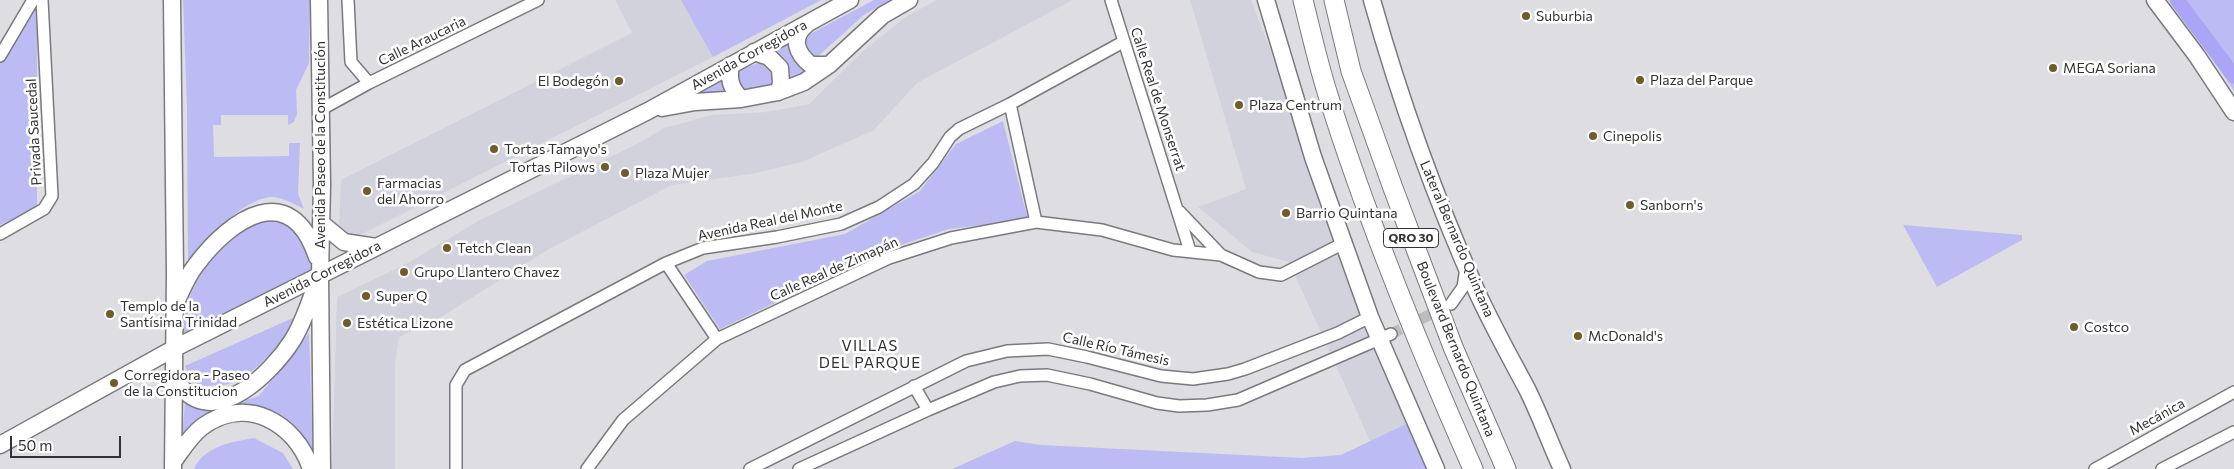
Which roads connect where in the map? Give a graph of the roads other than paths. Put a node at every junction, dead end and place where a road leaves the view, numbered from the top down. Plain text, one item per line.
1 (33, 0) edge
2 (42, 0) edge
3 (172, 0) edge
4 (319, 0) edge
5 (348, 0) edge
6 (538, 0) edge
7 (910, 0) edge
8 (1111, 0) edge
9 (1266, 0) edge
10 (1303, 0) edge
11 (1334, 0) edge
12 (1372, 0) edge
13 (2155, 0) edge
14 (840, 3) edge
15 (808, 23) junction
16 (1123, 42) junction
17 (754, 52) junction
18 (0, 56) edge
19 (829, 64) junction
20 (731, 65) junction
21 (369, 83) junction
22 (778, 92) junction
23 (741, 99) junction
24 (1010, 104) junction
25 (320, 110) junction
26 (648, 111) junction
27 (2234, 112) edge
28 (1177, 208) junction
29 (1036, 222) junction
30 (321, 223) junction
31 (0, 234) edge
32 (1344, 242) junction
33 (376, 247) junction
34 (1190, 251) junction
35 (1221, 254) junction
36 (666, 263) junction
37 (1466, 266) junction
38 (320, 276) junction
39 (175, 304) junction
40 (1451, 304) tunnel mouth
41 (1370, 317) junction
42 (1385, 337) junction
43 (717, 339) junction
44 (174, 349) junction
45 (173, 369) junction
46 (914, 386) junction
47 (2234, 392) edge
48 (928, 410) junction
49 (1414, 420) junction
50 (2234, 432) edge
51 (0, 445) edge
52 (173, 465) edge
53 (311, 469) edge
54 (322, 469) edge
55 (456, 469) edge
56 (587, 469) edge
57 (750, 469) edge
58 (799, 469) edge
59 (1424, 469) edge
60 (1436, 469) edge
61 (1473, 469) edge
62 (1506, 469) edge
63 (1562, 469) edge
64 (2095, 469) edge
65 (2162, 469) edge

1 - 18 street
2 - 31 street, Privada Saucedal
3 - 39 street
4 - 25 street, Avenida Paseo de la Constitución
5 - 21 street
6 - 21 street, Calle Araucaria
7 - 19 street, Avenida Corregidora
8 - 16 street, Calle Real de Monserrat
9 - 32 street
10 - 61 main road, QRO 30
11 - 62 main road, Boulevard Bernardo Quintana / QRO 30
12 - 37 street, Lateral Bernardo Quintana
13 - 27 street
14 - 15 street, Avenida Corregidora
15 - 17 street, Avenida Corregidora
15 - 19 street
16 - 24 street, Avenida Real del Monte
16 - 28 street, Calle Real de Monserrat
17 - 20 street, Avenida Corregidora
17 - 22 street
19 - 22 street, Avenida Corregidora
20 - 23 street
20 - 26 street, Avenida Corregidora
21 - 25 street, Calle Araucaria
22 - 23 street, Avenida Corregidora
23 - 26 street, Avenida Corregidora
24 - 29 street
24 - 36 street, Avenida Real del Monte
25 - 30 street, Avenida Paseo de la Constitución
26 - 33 street, Avenida Corregidora
28 - 34 street, Calle Real de Monserrat
28 - 35 street, Calle Real de Monserrat
29 - 34 street, Calle Real de Zimapán
29 - 43 street, Calle Real de Zimapán
30 - 33 street
30 - 38 street, Avenida Paseo de la Constitución
32 - 35 street, Calle Real de Zimapán
32 - 41 street
33 - 38 street, Avenida Corregidora
34 - 35 street, Calle Real de Zimapán
36 - 43 street
36 - 55 street, Avenida Real del Monte
37 - 40 street
37 - 63 street, Lateral Bernardo Quintana
38 - 39 street
38 - 44 street, Avenida Corregidora
38 - 45 street
38 - 54 street, Avenida Paseo de la Constitución
39 - 44 street
41 - 42 street
41 - 46 street, Calle Río Támesis
42 - 48 street
42 - 49 street
43 - 56 street, Calle Real de Zimapán
44 - 45 street
44 - 51 street, Avenida Corregidora
45 - 52 street
46 - 48 street
46 - 57 street, Calle Río Támesis
47 - 64 street, Mecánica
48 - 58 street
49 - 59 street
49 - 60 street
50 - 65 street
52 - 53 street

